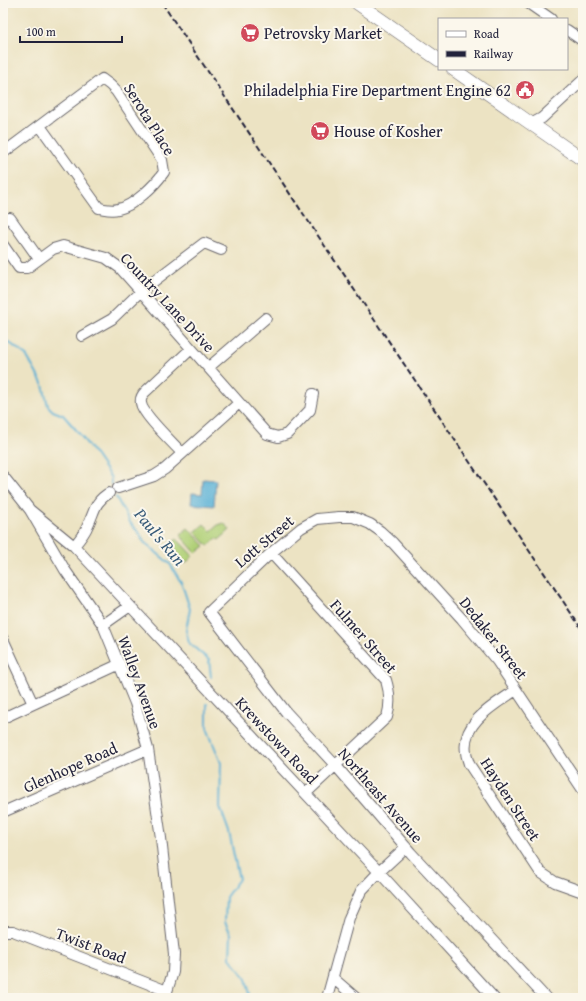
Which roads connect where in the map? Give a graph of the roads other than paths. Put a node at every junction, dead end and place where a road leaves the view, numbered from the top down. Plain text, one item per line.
1 (357, 3) edge
2 (528, 3) edge
3 (550, 18) edge
4 (568, 31) edge
5 (583, 41) edge
6 (438, 59) edge
7 (453, 70) edge
8 (583, 80) edge
9 (532, 124) junction
10 (40, 126) junction
11 (3, 153) edge
12 (583, 160) edge
13 (3, 218) edge
14 (3, 245) edge
15 (221, 250) dead end
16 (39, 259) junction
17 (141, 291) junction
18 (266, 318) dead end
19 (82, 336) dead end
20 (191, 349) junction
21 (209, 367) junction
22 (313, 394) dead end
23 (239, 403) junction
24 (182, 453) junction
25 (3, 476) edge
26 (118, 488) dead end
27 (109, 493) dead end
28 (30, 510) junction
29 (364, 522) joint
30 (74, 546) junction
31 (271, 553) junction
32 (216, 604) joint
33 (130, 606) junction
34 (103, 625) junction
35 (3, 639) edge
36 (120, 664) junction
37 (516, 690) junction
38 (33, 704) junction
39 (3, 718) edge
40 (148, 749) junction
41 (336, 766) junction
42 (583, 790) edge
43 (306, 793) junction
44 (3, 812) edge
45 (406, 847) junction
46 (379, 872) junction
47 (583, 892) edge
48 (3, 931) edge
49 (333, 978) junction
50 (166, 994) edge
51 (327, 998) edge
52 (356, 998) edge
53 (494, 998) edge
54 (546, 998) edge

1 - 6 main road
2 - 3 street
4 - 5 street
7 - 9 main road
8 - 9 street
9 - 12 main road
10 - 10 street, Serota Place
10 - 11 street, Serota Place
13 - 16 street
14 - 16 street, Country Lane Drive
15 - 17 street
16 - 17 street, Country Lane Drive
17 - 19 street
17 - 20 street, Country Lane Drive
18 - 21 street
20 - 21 street, Country Lane Drive
20 - 24 street
21 - 23 street, Country Lane Drive
22 - 23 street, Country Lane Drive
23 - 24 street
24 - 26 street
25 - 28 street, Walley Avenue
27 - 30 street
28 - 30 street, Krewstown Road
28 - 34 street, Walley Avenue
29 - 31 street, Lott Street
29 - 37 street, Dedaker Street
30 - 33 street, Krewstown Road
31 - 32 street, Lott Street
31 - 41 street, Fulmer Street
32 - 41 street, Northeast Avenue
33 - 34 street
33 - 43 street, Krewstown Road
34 - 36 street, Walley Avenue
35 - 38 street
36 - 38 street
36 - 40 street, Walley Avenue
37 - 42 street, Dedaker Street
37 - 47 street, Hayden Street
38 - 39 street
40 - 44 street, Glenhope Road
40 - 50 street, Walley Avenue
41 - 43 street, Fulmer Street
41 - 45 street, Northeast Avenue
43 - 46 street, Krewstown Road
45 - 46 street
45 - 54 street, Northeast Avenue
46 - 49 street
46 - 53 street, Krewstown Road
48 - 50 street, Twist Road
49 - 51 street
49 - 52 street

